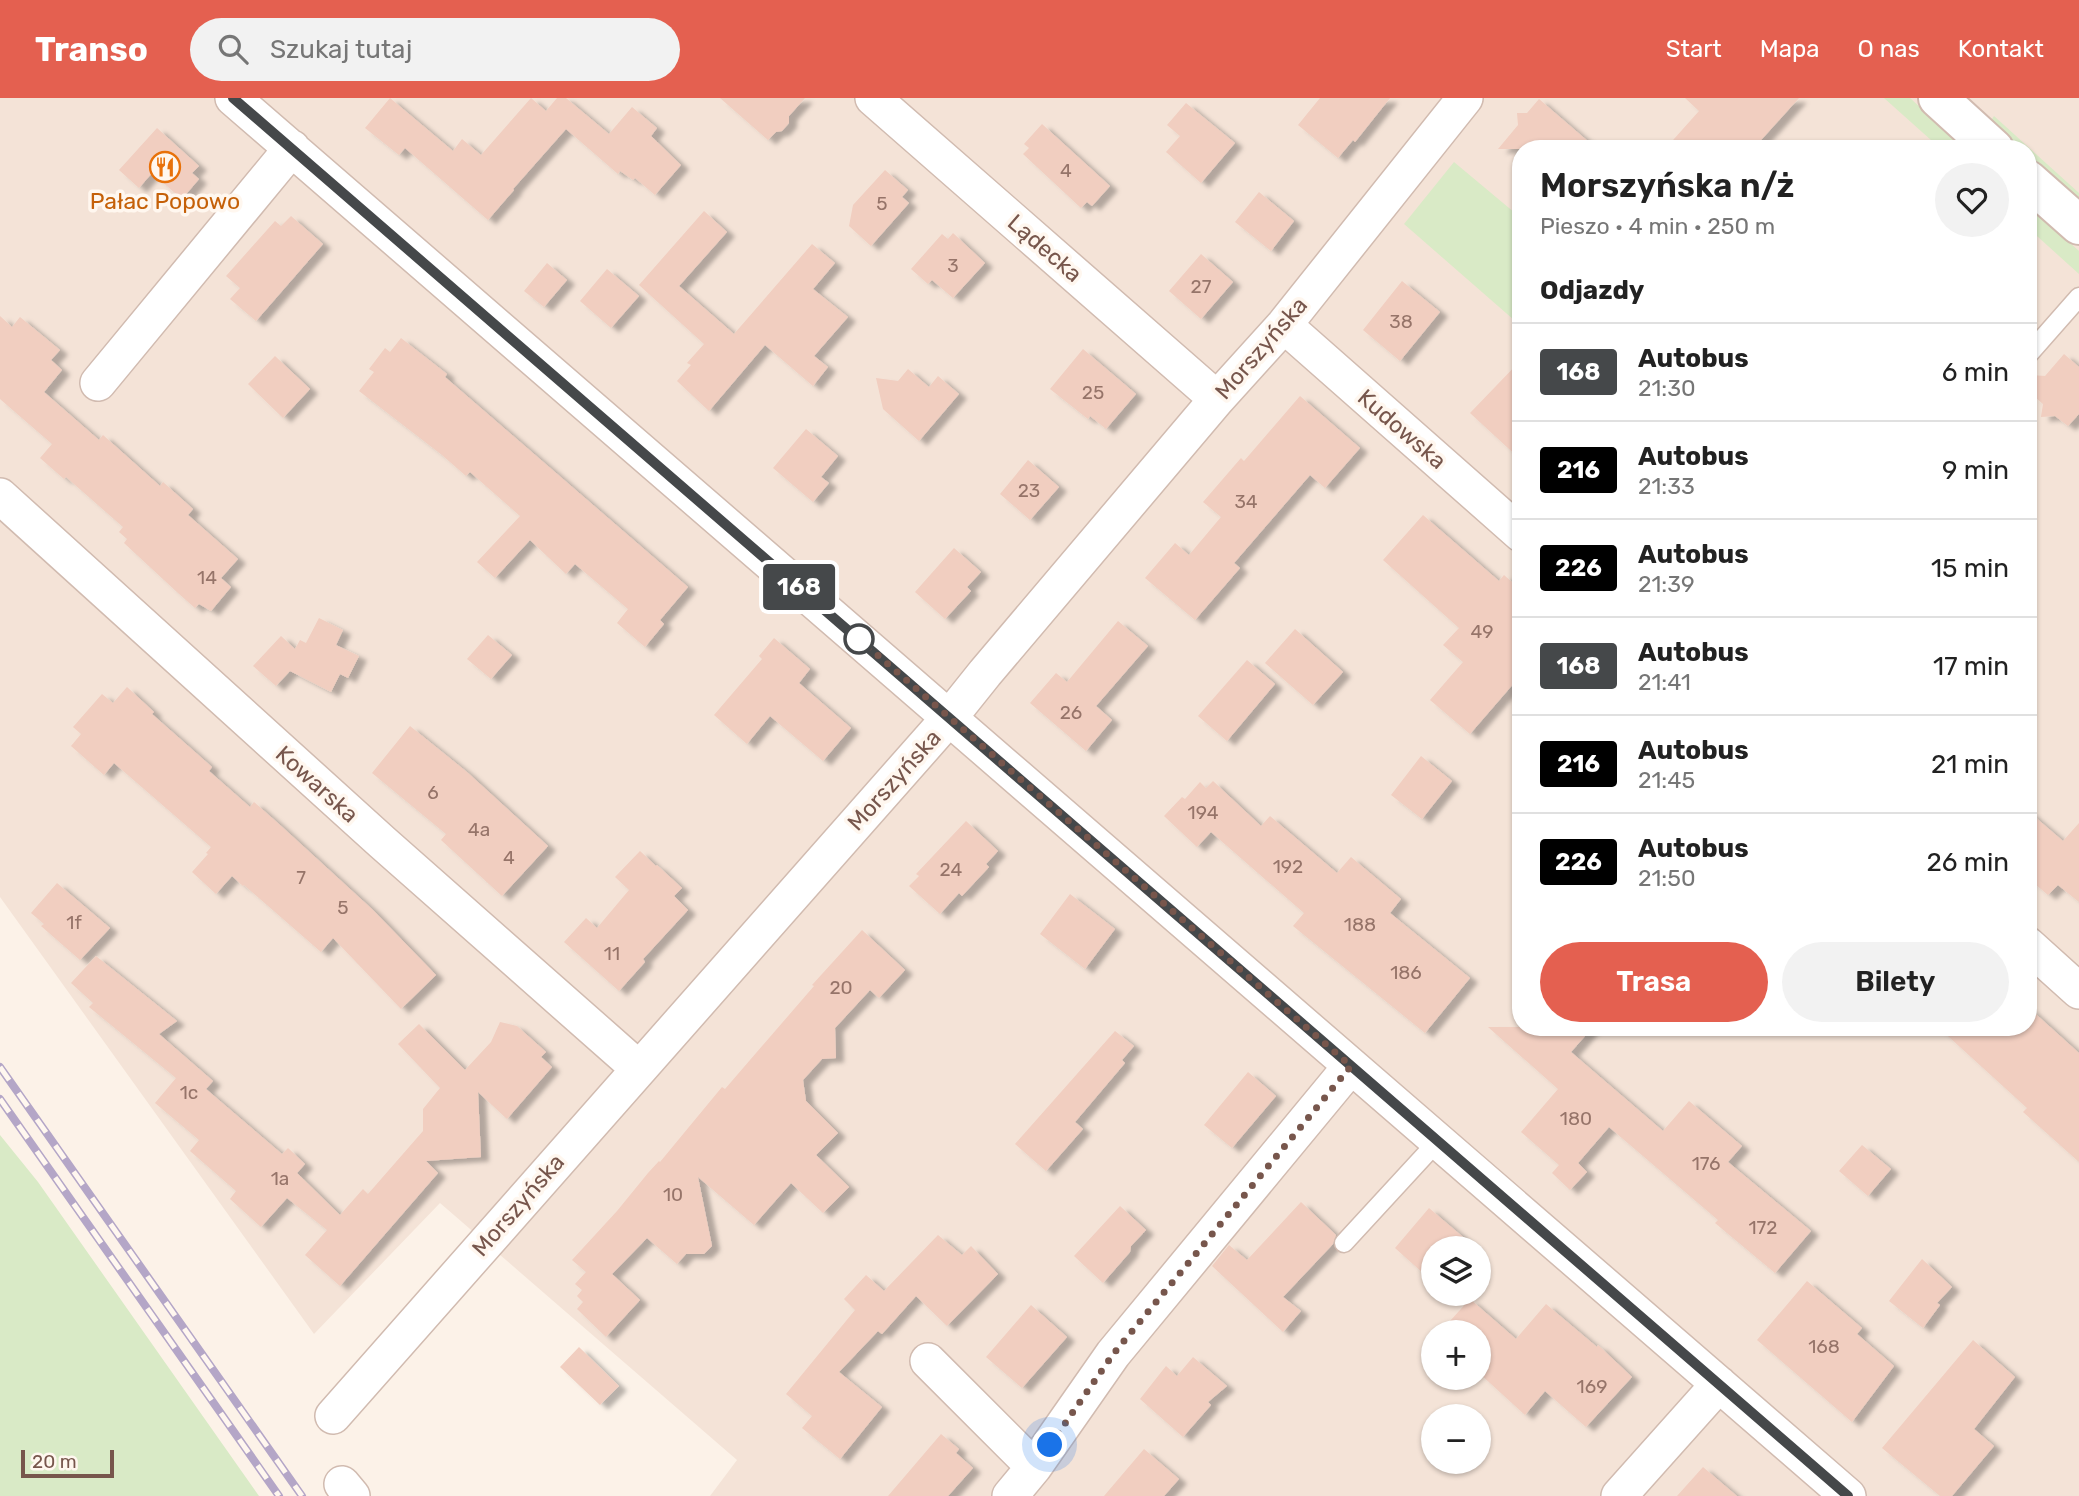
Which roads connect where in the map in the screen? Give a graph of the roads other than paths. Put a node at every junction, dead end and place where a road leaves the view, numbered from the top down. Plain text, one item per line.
1 (233, 98) edge
2 (873, 98) edge
3 (1465, 98) edge
4 (1938, 98) edge
5 (1984, 140) edge
6 (292, 148) junction
7 (2037, 188) edge
8 (2079, 225) edge
9 (2079, 297) edge
10 (1284, 325) junction
11 (2037, 345) edge
12 (98, 383) dead end
13 (1217, 399) junction
14 (0, 496) edge
15 (1512, 526) edge
16 (949, 718) junction
17 (2037, 953) edge
18 (2079, 991) edge
19 (1351, 1066) junction
20 (638, 1068) junction
21 (1437, 1142) junction
22 (1343, 1243) dead end
23 (928, 1361) dead end
24 (1719, 1384) junction
25 (333, 1416) dead end
26 (1034, 1467) junction
27 (1010, 1496) edge
28 (1619, 1496) edge
29 (1848, 1496) edge

1 - 6 street
2 - 13 street, Lądecka
3 - 10 street, Morszyńska
4 - 5 street
6 - 12 street
6 - 16 street
7 - 8 street
9 - 11 lane
10 - 13 street, Morszyńska
10 - 15 street, Kudowska
13 - 16 street, Morszyńska
14 - 20 street, Kowarska
16 - 19 street
16 - 20 street, Morszyńska
17 - 18 street
19 - 21 street
19 - 26 street
20 - 25 street, Morszyńska
21 - 22 lane
21 - 24 street
23 - 26 street
24 - 28 street
24 - 29 street
26 - 27 street

